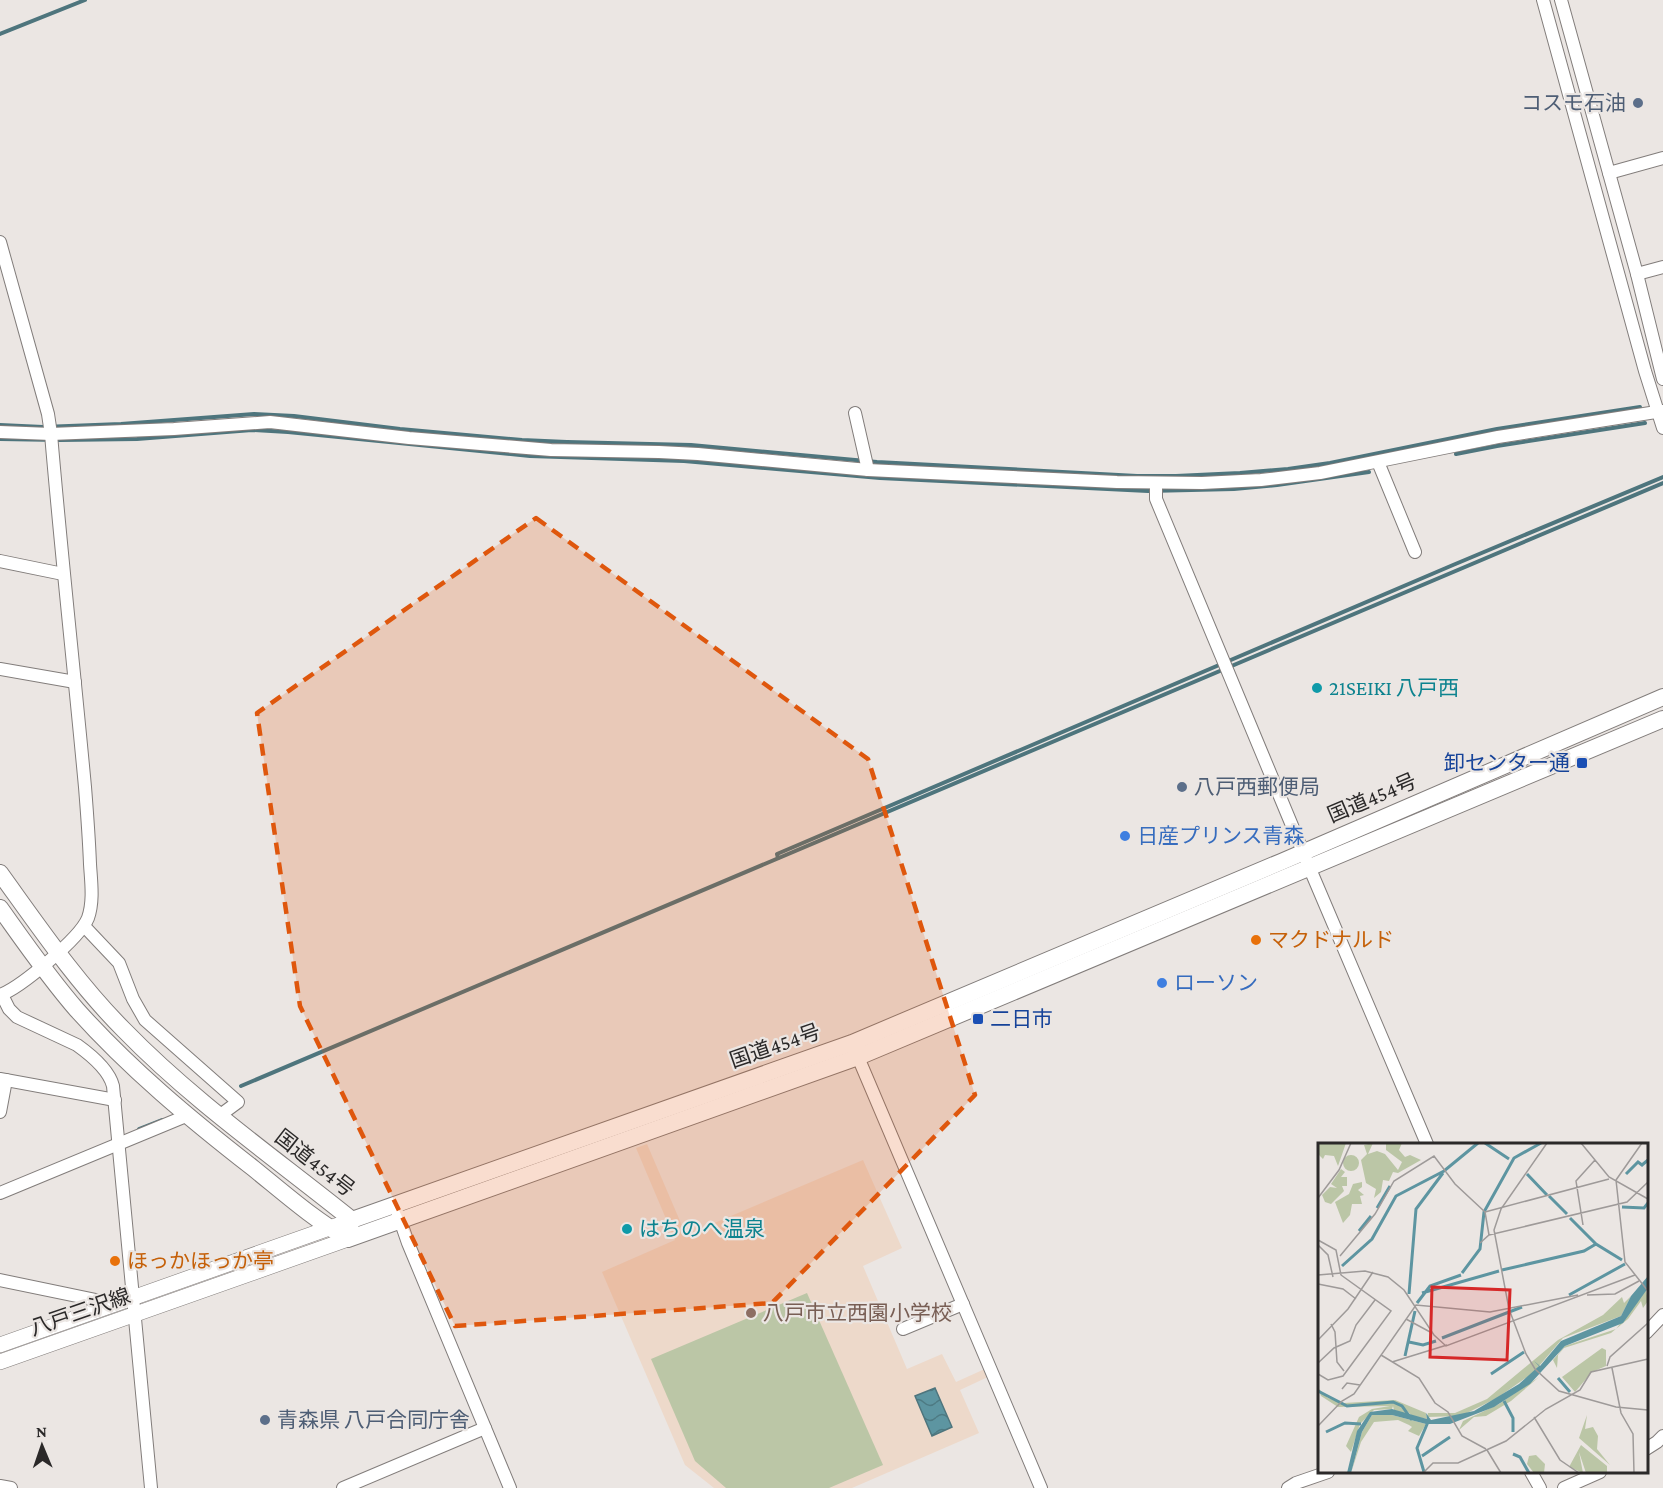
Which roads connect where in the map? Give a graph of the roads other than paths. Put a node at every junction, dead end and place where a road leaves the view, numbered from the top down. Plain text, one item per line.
1 (1543, 0) edge
2 (1561, 0) edge
3 (1663, 158) edge
4 (1609, 173) junction
5 (0, 242) edge
6 (1663, 267) edge
7 (1637, 274) junction
8 (1663, 379) edge
9 (1660, 411) edge
10 (855, 413) dead end
11 (1663, 428) edge
12 (0, 432) edge
13 (51, 434) junction
14 (1378, 462) junction
15 (868, 470) junction
16 (1156, 484) junction
17 (1415, 552) dead end
18 (0, 561) edge
19 (63, 574) junction
20 (0, 669) edge
21 (75, 682) junction
22 (1663, 697) edge
23 (1663, 719) edge
24 (1303, 852) junction
25 (1309, 868) junction
26 (0, 873) edge
27 (0, 908) edge
28 (84, 926) junction
29 (58, 952) junction
30 (42, 966) junction
31 (1, 995) edge
32 (855, 1050) junction
33 (3, 1079) edge
34 (115, 1100) junction
35 (0, 1112) edge
36 (186, 1116) junction
37 (219, 1116) junction
38 (1427, 1143) edge
39 (118, 1144) junction
40 (0, 1192) edge
41 (394, 1205) junction
42 (352, 1220) junction
43 (401, 1221) junction
44 (329, 1228) junction
45 (348, 1239) junction
46 (0, 1280) edge
47 (132, 1298) junction
48 (963, 1304) junction
49 (103, 1308) junction
50 (134, 1315) junction
51 (1663, 1315) edge
52 (903, 1329) dead end
53 (1648, 1332) edge
54 (0, 1344) edge
55 (0, 1362) edge
56 (485, 1428) junction
57 (1663, 1436) edge
58 (1648, 1448) edge
59 (1325, 1473) edge
60 (1532, 1473) edge
61 (1598, 1473) edge
62 (0, 1486) edge
63 (12, 1488) edge
64 (151, 1488) edge
65 (343, 1488) edge
66 (510, 1488) edge
67 (1041, 1488) edge
68 (1288, 1488) edge
69 (1540, 1488) edge
70 (1564, 1488) edge

1 - 9 street
2 - 4 street
3 - 4 street
4 - 7 street
5 - 13 street
6 - 7 street
7 - 8 street
9 - 11 street
9 - 14 street
10 - 15 street
12 - 13 street
13 - 15 street
13 - 19 street
14 - 16 street
14 - 17 street
15 - 16 street
16 - 24 street
18 - 19 street
19 - 21 street
20 - 21 street
21 - 28 street
22 - 24 highway, 国道454号
23 - 25 highway, 国道454号
24 - 25 street
24 - 32 highway, 国道454号
25 - 32 highway, 国道454号
25 - 38 street
26 - 29 highway, 国道454号
27 - 30 highway, 国道454号
28 - 29 street
28 - 37 street
29 - 30 street
29 - 37 highway, 国道454号
30 - 31 street
30 - 36 highway, 国道454号
31 - 34 street
32 - 41 highway, 国道454号
32 - 43 highway, 国道454号
32 - 48 street
33 - 34 street
33 - 35 street
34 - 39 street
36 - 39 street
36 - 44 highway, 国道454号
37 - 42 highway, 国道454号
39 - 40 street
39 - 47 street
41 - 42 highway, 国道454号
41 - 43 street
42 - 44 main road, 八戸三沢線
42 - 45 main road
43 - 45 highway, 国道454号
43 - 56 street
44 - 45 highway, 国道454号
44 - 47 main road, 八戸三沢線
45 - 50 main road, 八戸三沢線
46 - 49 street
47 - 49 main road, 八戸三沢線
47 - 50 street
48 - 52 street
48 - 67 street
49 - 54 main road, 八戸三沢線
50 - 55 main road, 八戸三沢線
50 - 64 street
51 - 53 street
56 - 65 street
56 - 66 street
57 - 58 street
59 - 68 street
60 - 69 street
61 - 70 street
62 - 63 street

